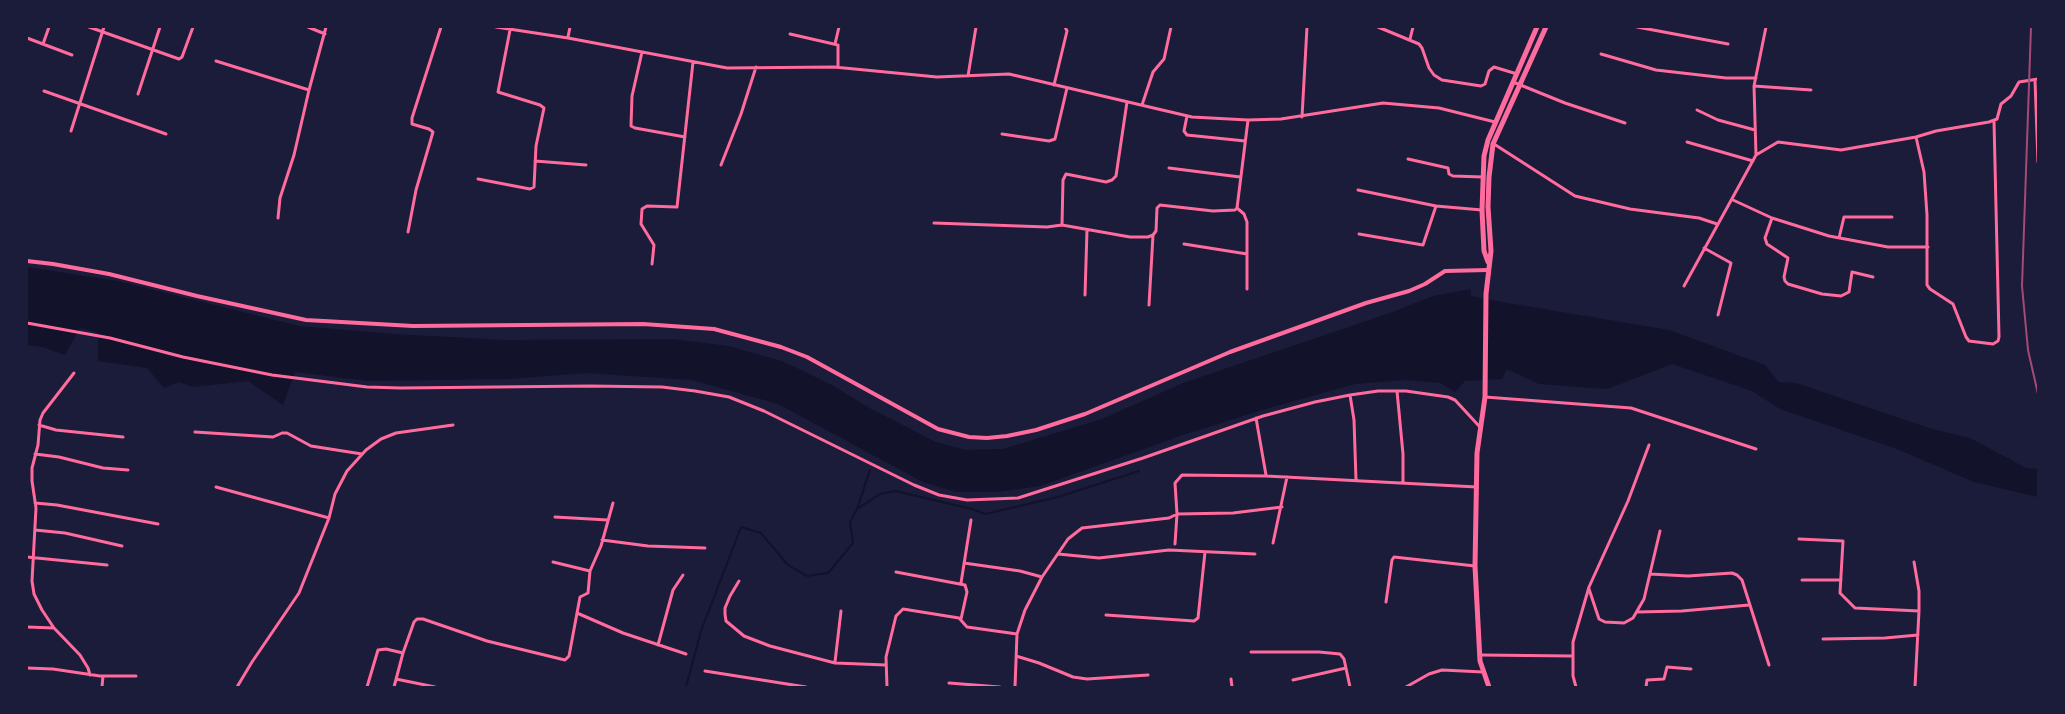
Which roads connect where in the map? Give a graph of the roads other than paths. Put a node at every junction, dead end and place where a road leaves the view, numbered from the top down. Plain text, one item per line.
1 (49, 27) edge
2 (88, 27) edge
3 (104, 27) edge
4 (160, 27) edge
5 (193, 27) edge
6 (308, 27) edge
7 (326, 27) edge
8 (441, 27) edge
9 (496, 27) edge
10 (570, 27) edge
11 (839, 27) edge
12 (976, 27) edge
13 (1065, 27) edge
14 (1171, 27) edge
15 (1306, 27) edge
16 (1378, 27) edge
17 (1413, 27) edge
18 (1537, 27) edge
19 (1546, 27) edge
20 (1637, 27) edge
21 (1766, 27) edge
22 (510, 30) junction
23 (102, 32) junction
24 (325, 34) junction
25 (790, 34) dead end
26 (27, 38) edge
27 (568, 38) junction
28 (1410, 39) junction
29 (43, 44) junction
30 (835, 44) junction
31 (1728, 44) dead end
32 (152, 50) junction
33 (642, 52) junction
34 (1601, 54) dead end
35 (72, 55) dead end
36 (216, 61) dead end
37 (693, 62) junction
38 (756, 67) junction
39 (838, 67) junction
40 (1517, 74) junction
41 (968, 76) junction
42 (1757, 78) junction
43 (2036, 79) edge
44 (1513, 81) junction
45 (1521, 84) junction
46 (1054, 85) junction
47 (1754, 86) junction
48 (1067, 87) junction
49 (309, 90) junction
50 (1811, 90) dead end
51 (44, 92) dead end
52 (138, 94) dead end
53 (1127, 102) junction
54 (79, 105) junction
55 (1142, 105) junction
56 (1697, 110) dead end
57 (1186, 116) junction
58 (1302, 117) junction
59 (1248, 120) junction
60 (1994, 121) junction
61 (1495, 122) junction
62 (1625, 123) dead end
63 (1755, 130) junction
64 (71, 131) dead end
65 (166, 134) dead end
66 (1002, 134) dead end
67 (684, 137) junction
68 (1917, 137) junction
69 (1488, 140) junction
70 (1245, 141) junction
71 (1687, 142) dead end
72 (1493, 144) junction
73 (1756, 155) junction
74 (1408, 159) dead end
75 (535, 161) junction
76 (1753, 161) junction
77 (2038, 162) edge
78 (586, 165) dead end
79 (721, 165) dead end
80 (1169, 168) dead end
81 (1240, 177) junction
82 (1483, 177) junction
83 (478, 179) dead end
84 (1358, 190) dead end
85 (1733, 200) junction
86 (1436, 206) junction
87 (1237, 208) junction
88 (1482, 210) junction
89 (1892, 217) dead end
90 (278, 218) dead end
91 (1772, 218) junction
92 (934, 223) dead end
93 (1717, 224) junction
94 (1062, 225) junction
95 (1088, 230) junction
96 (408, 232) dead end
97 (1359, 234) dead end
98 (1154, 235) junction
99 (1839, 238) junction
100 (1184, 244) dead end
101 (1928, 247) junction
102 (1704, 248) junction
103 (1247, 254) junction
104 (27, 261) edge
105 (652, 264) dead end
106 (1488, 267) junction
107 (1874, 277) dead end
108 (1684, 286) dead end
109 (1247, 290) dead end
110 (1085, 294) dead end
111 (1149, 305) dead end
112 (1718, 315) dead end
113 (27, 323) edge
114 (74, 373) dead end
115 (1397, 391) junction
116 (1350, 395) junction
117 (1485, 397) junction
118 (1256, 418) junction
119 (39, 425) junction
120 (453, 426) dead end
121 (1480, 426) junction
122 (195, 432) dead end
123 (123, 437) dead end
124 (1649, 445) dead end
125 (1756, 449) dead end
126 (35, 454) junction
127 (362, 454) junction
128 (128, 470) dead end
129 (1266, 476) junction
130 (1287, 477) junction
131 (1356, 480) junction
132 (1403, 482) junction
133 (216, 487) dead end
134 (1477, 487) junction
135 (27, 491) edge
136 (32, 491) junction
137 (613, 502) dead end
138 (35, 503) junction
139 (1282, 507) junction
140 (1177, 514) junction
141 (329, 518) junction
142 (555, 518) dead end
143 (608, 520) junction
144 (971, 520) dead end
145 (158, 524) dead end
146 (35, 530) junction
147 (1660, 531) dead end
148 (1799, 539) dead end
149 (602, 540) junction
150 (1175, 543) dead end
151 (1273, 543) dead end
152 (122, 546) dead end
153 (705, 548) dead end
154 (1205, 552) junction
155 (1058, 554) junction
156 (1255, 554) dead end
157 (27, 558) edge
158 (33, 558) junction
159 (553, 562) dead end
160 (1914, 562) dead end
161 (964, 563) junction
162 (107, 565) dead end
163 (1476, 566) junction
164 (590, 571) junction
165 (896, 572) dead end
166 (1650, 574) junction
167 (683, 575) dead end
168 (1042, 577) junction
169 (1802, 580) dead end
170 (1841, 580) junction
171 (740, 581) dead end
172 (961, 583) junction
173 (1589, 587) junction
174 (27, 594) edge
175 (34, 594) junction
176 (1386, 602) dead end
177 (1750, 605) junction
178 (841, 611) dead end
179 (1919, 611) junction
180 (1637, 612) junction
181 (577, 613) junction
182 (1106, 615) dead end
183 (961, 619) junction
184 (27, 627) edge
185 (54, 628) junction
186 (1017, 634) junction
187 (1918, 635) junction
188 (1824, 639) dead end
189 (658, 645) junction
190 (403, 652) junction
191 (1251, 652) dead end
192 (686, 654) dead end
193 (1479, 655) junction
194 (1016, 656) junction
195 (1572, 656) junction
196 (835, 663) junction
197 (886, 665) junction
198 (1769, 665) dead end
199 (27, 668) edge
200 (1346, 668) junction
201 (1691, 669) dead end
202 (705, 671) dead end
203 (1483, 672) junction
204 (90, 675) junction
205 (1148, 675) dead end
206 (103, 676) junction
207 (136, 676) dead end
208 (396, 679) junction
209 (1231, 679) dead end
210 (1293, 680) dead end
211 (949, 683) dead end
212 (102, 687) edge
213 (237, 687) edge
214 (367, 687) edge
215 (394, 687) edge
216 (435, 687) edge
217 (806, 687) edge
218 (886, 687) edge
219 (1000, 687) edge
220 (1015, 687) edge
221 (1233, 687) edge
222 (1350, 687) edge
223 (1406, 687) edge
224 (1489, 687) edge
225 (1576, 687) edge
226 (1646, 687) edge
227 (1915, 687) edge

1 - 29 street
2 - 23 street
3 - 23 street
4 - 32 street
5 - 32 street
6 - 24 street
7 - 24 street
8 - 96 street
9 - 22 street
10 - 27 street
11 - 30 street
12 - 41 street
13 - 46 street
14 - 55 street
15 - 58 street
16 - 28 street
17 - 28 street
18 - 40 highway
19 - 45 highway
20 - 31 street
21 - 42 street
22 - 27 street
22 - 75 street
23 - 32 street
23 - 54 street
24 - 49 street
25 - 30 street
26 - 29 street
27 - 33 street
28 - 40 street
29 - 35 street
30 - 39 street
32 - 52 street
33 - 37 street
33 - 67 street
34 - 42 street
36 - 49 street
37 - 38 street
37 - 67 street
38 - 39 street
38 - 79 street
39 - 41 street
40 - 44 highway
41 - 46 street
42 - 47 street
43 - 60 street
43 - 77 street
44 - 45 street
44 - 61 highway
45 - 62 street
45 - 72 highway
46 - 48 street
47 - 50 street
47 - 63 street
48 - 53 street
48 - 66 street
49 - 90 street
51 - 54 street
53 - 55 street
53 - 94 street
54 - 64 street
54 - 65 street
55 - 57 street
56 - 63 street
57 - 59 street
57 - 70 street
58 - 59 street
58 - 61 street
59 - 70 street
60 - 68 street
60 - 101 street
61 - 69 highway
63 - 73 street
67 - 105 street
68 - 73 street
68 - 101 street
69 - 72 street
69 - 82 highway
70 - 81 street
71 - 76 street
72 - 93 street
72 - 106 highway
73 - 76 street
74 - 82 street
75 - 78 street
75 - 83 street
76 - 85 street
80 - 81 street
81 - 87 street
82 - 88 highway
84 - 86 street
85 - 91 street
85 - 93 street
86 - 88 street
86 - 97 street
87 - 98 street
87 - 103 street
88 - 106 highway
89 - 99 street
91 - 99 street
91 - 107 street
92 - 94 street
93 - 102 street
94 - 95 street
95 - 98 street
95 - 110 street
98 - 111 street
99 - 101 street
100 - 103 street
102 - 108 street
102 - 112 street
103 - 109 street
104 - 106 street
106 - 117 highway
113 - 118 street
114 - 119 street
115 - 116 street
115 - 121 street
115 - 132 street
116 - 118 street
116 - 131 street
117 - 121 highway
117 - 125 street
118 - 129 street
119 - 123 street
119 - 126 street
120 - 127 street
121 - 134 highway
122 - 127 street
124 - 173 street
126 - 128 street
126 - 136 street
127 - 141 street
129 - 130 street
129 - 140 street
130 - 131 street
130 - 139 street
131 - 132 street
132 - 134 street
133 - 141 street
134 - 163 highway
135 - 136 street
136 - 138 street
137 - 143 street
138 - 145 street
138 - 146 street
139 - 140 street
139 - 151 street
140 - 150 street
140 - 155 street
141 - 213 street
142 - 143 street
143 - 149 street
144 - 161 street
146 - 152 street
146 - 158 street
147 - 166 street
148 - 170 street
149 - 153 street
149 - 164 street
154 - 155 street
154 - 156 street
154 - 182 street
155 - 168 street
157 - 158 street
158 - 162 street
158 - 175 street
159 - 164 street
160 - 179 street
161 - 168 street
161 - 172 street
163 - 176 street
163 - 193 highway
164 - 181 street
165 - 172 street
166 - 177 street
166 - 180 street
167 - 189 street
168 - 186 street
169 - 170 street
170 - 179 street
171 - 196 street
172 - 183 street
173 - 180 street
173 - 195 street
174 - 175 street
175 - 185 street
177 - 180 street
177 - 198 street
178 - 196 street
179 - 187 street
181 - 189 street
181 - 190 street
183 - 186 street
183 - 197 street
184 - 185 street
185 - 204 street
186 - 194 street
187 - 188 street
187 - 227 street
189 - 192 street
190 - 208 street
190 - 214 street
191 - 200 street
193 - 195 street
193 - 203 highway
194 - 205 street
194 - 220 street
195 - 225 street
196 - 197 street
197 - 218 street
199 - 204 street
200 - 210 street
200 - 222 street
201 - 226 street
202 - 217 street
203 - 223 street
203 - 224 highway
204 - 206 street
206 - 207 street
206 - 212 street
208 - 215 street
208 - 216 street
209 - 221 street
211 - 219 street

